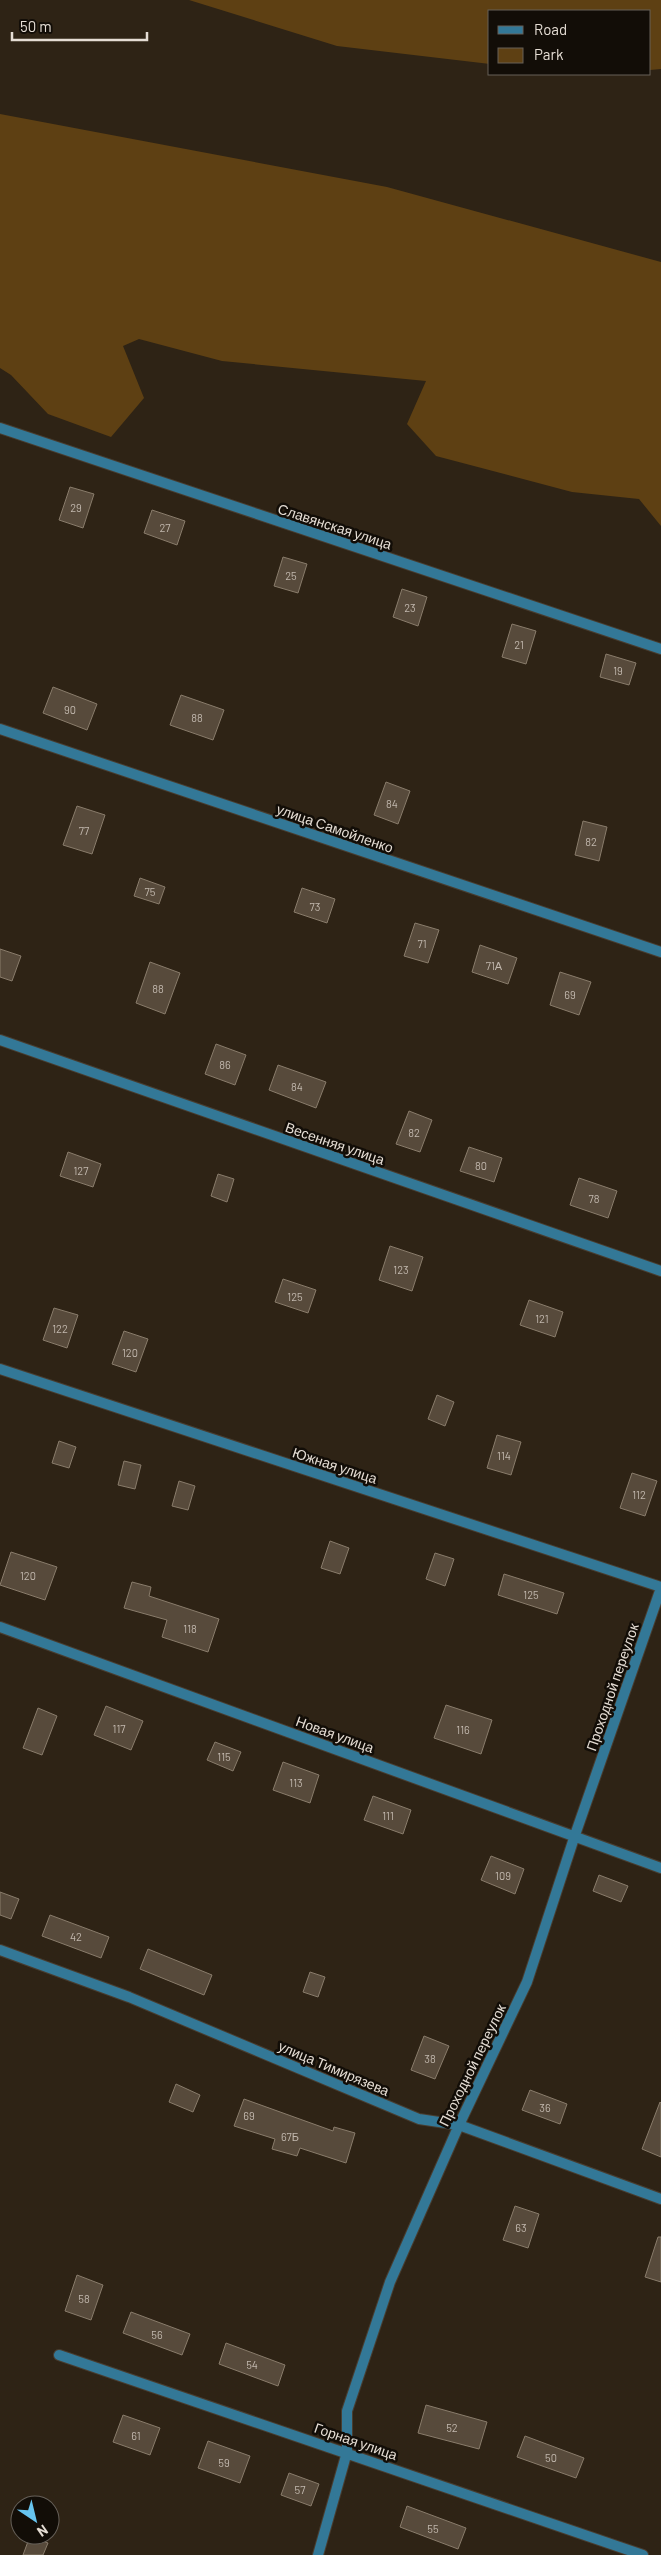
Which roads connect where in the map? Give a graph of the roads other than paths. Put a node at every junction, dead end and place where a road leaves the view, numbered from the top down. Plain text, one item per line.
1 (0, 428) edge
2 (661, 649) edge
3 (0, 729) edge
4 (661, 952) edge
5 (0, 1040) edge
6 (661, 1271) edge
7 (0, 1369) edge
8 (661, 1588) edge
9 (0, 1628) edge
10 (575, 1835) junction
11 (661, 1868) edge
12 (0, 1950) edge
13 (459, 2126) junction
14 (661, 2199) edge
15 (59, 2355) dead end
16 (347, 2452) junction
17 (318, 2555) edge
18 (643, 2555) edge

1 - 2 street, Славянская улица
3 - 4 street, улица Самойленко
5 - 6 street, Весенняя улица
7 - 8 street, Южная улица
8 - 10 street, Проходной переулок
9 - 10 street, Новая улица
10 - 11 street, Новая улица
10 - 13 street, Проходной переулок
12 - 13 street, улица Тимирязева
13 - 14 street, улица Тимирязева
13 - 16 street, Проходной переулок
15 - 16 street, Горная улица
16 - 17 street, Проходной переулок
16 - 18 street, Горная улица

